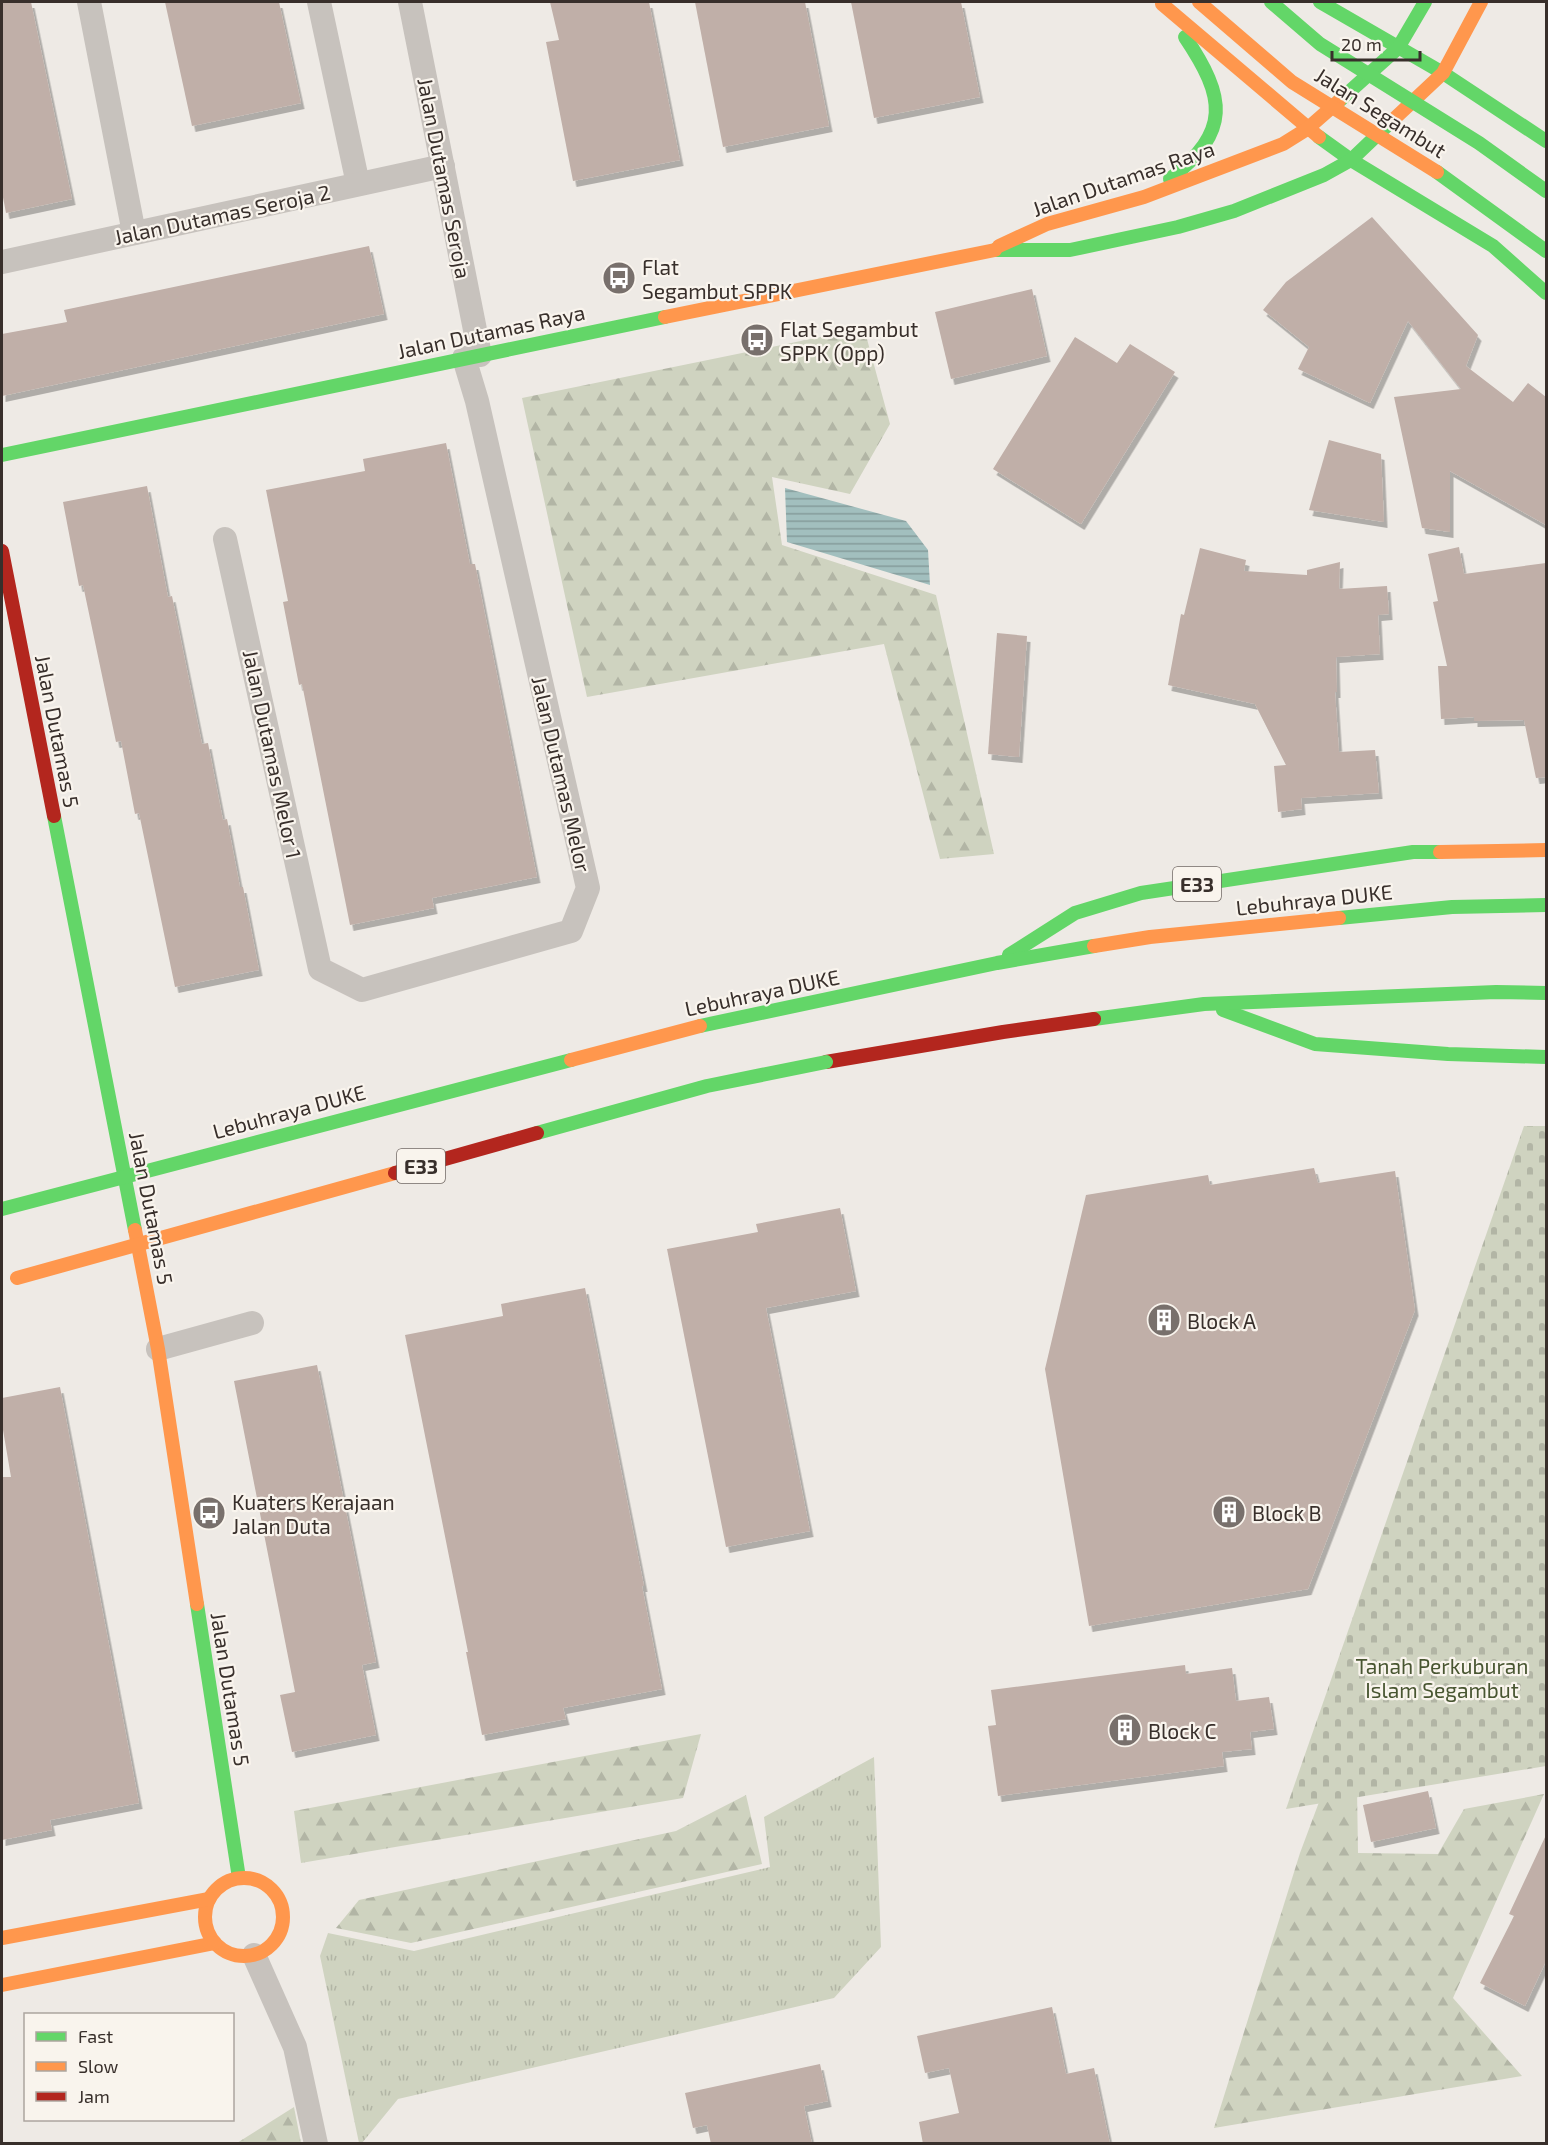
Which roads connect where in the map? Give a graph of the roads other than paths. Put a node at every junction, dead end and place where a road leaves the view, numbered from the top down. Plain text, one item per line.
1 (89, 2) edge
2 (319, 2) edge
3 (410, 2) edge
4 (1179, 2) edge
5 (1198, 2) edge
6 (1270, 2) edge
7 (1320, 2) edge
8 (1425, 2) edge
9 (1481, 2) edge
10 (1161, 3) edge
11 (1398, 48) junction
12 (1443, 72) junction
13 (1456, 96) dead end
14 (1480, 96) junction
15 (1440, 101) dead end
16 (1414, 121) dead end
17 (1307, 129) junction
18 (1405, 135) dead end
19 (1546, 141) edge
20 (1351, 160) junction
21 (443, 166) junction
22 (358, 184) junction
23 (1405, 191) junction
24 (1546, 191) edge
25 (1144, 196) junction
26 (134, 233) junction
27 (990, 250) junction
28 (1546, 251) edge
29 (2, 262) edge
30 (1546, 293) edge
31 (472, 356) junction
32 (2, 455) edge
33 (225, 539) dead end
34 (2, 551) edge
35 (1546, 850) edge
36 (1546, 905) edge
37 (997, 963) junction
38 (320, 969) joint
39 (1546, 993) edge
40 (1204, 1004) junction
41 (1546, 1057) edge
42 (2, 1209) edge
43 (2, 1282) edge
44 (252, 1323) dead end
45 (158, 1350) junction
46 (239, 1878) junction
47 (209, 1899) junction
48 (2, 1938) edge
49 (215, 1943) junction
50 (254, 1955) junction
51 (2, 1985) edge
52 (316, 2144) edge

1 - 26 street
2 - 22 street
3 - 21 street, Jalan Dutamas Seroja
4 - 5 main road
5 - 28 main road, Jalan Segambut, bridge
6 - 24 main road, Jalan Segambut, bridge
7 - 11 main road
8 - 11 main road, Jalan Dutamas Raya
9 - 12 main road, Jalan Dutamas Raya
10 - 17 main road
10 - 25 main road
11 - 12 main road
11 - 17 main road, Jalan Dutamas Raya
12 - 14 main road
12 - 20 main road, Jalan Dutamas Raya
13 - 14 main road
14 - 19 main road
15 - 16 main road
17 - 20 main road
17 - 25 main road, Jalan Dutamas Raya
18 - 23 main road
20 - 23 main road
20 - 27 main road, Jalan Dutamas Raya
21 - 22 street, Jalan Dutamas Seroja 2
21 - 31 street, Jalan Dutamas Seroja
22 - 26 street, Jalan Dutamas Seroja 2
23 - 30 main road
25 - 27 main road, Jalan Dutamas Raya
26 - 29 street, Jalan Dutamas Seroja 2
27 - 31 main road, Jalan Dutamas Raya
31 - 32 main road, Jalan Dutamas Raya
31 - 38 street, Jalan Dutamas Melor
33 - 38 street, Jalan Dutamas Melor 1
34 - 45 main road, Jalan Dutamas 5
35 - 37 main road, E33
36 - 37 main road, Lebuhraya DUKE / E33
37 - 42 main road, Lebuhraya DUKE / E33, bridge
39 - 40 main road, E33
40 - 41 main road
40 - 43 main road, E33, bridge
44 - 45 street
45 - 46 main road, Jalan Dutamas 5
46 - 47 main road
46 - 50 main road
47 - 48 main road
47 - 49 main road
49 - 50 main road
49 - 51 main road
50 - 52 street

